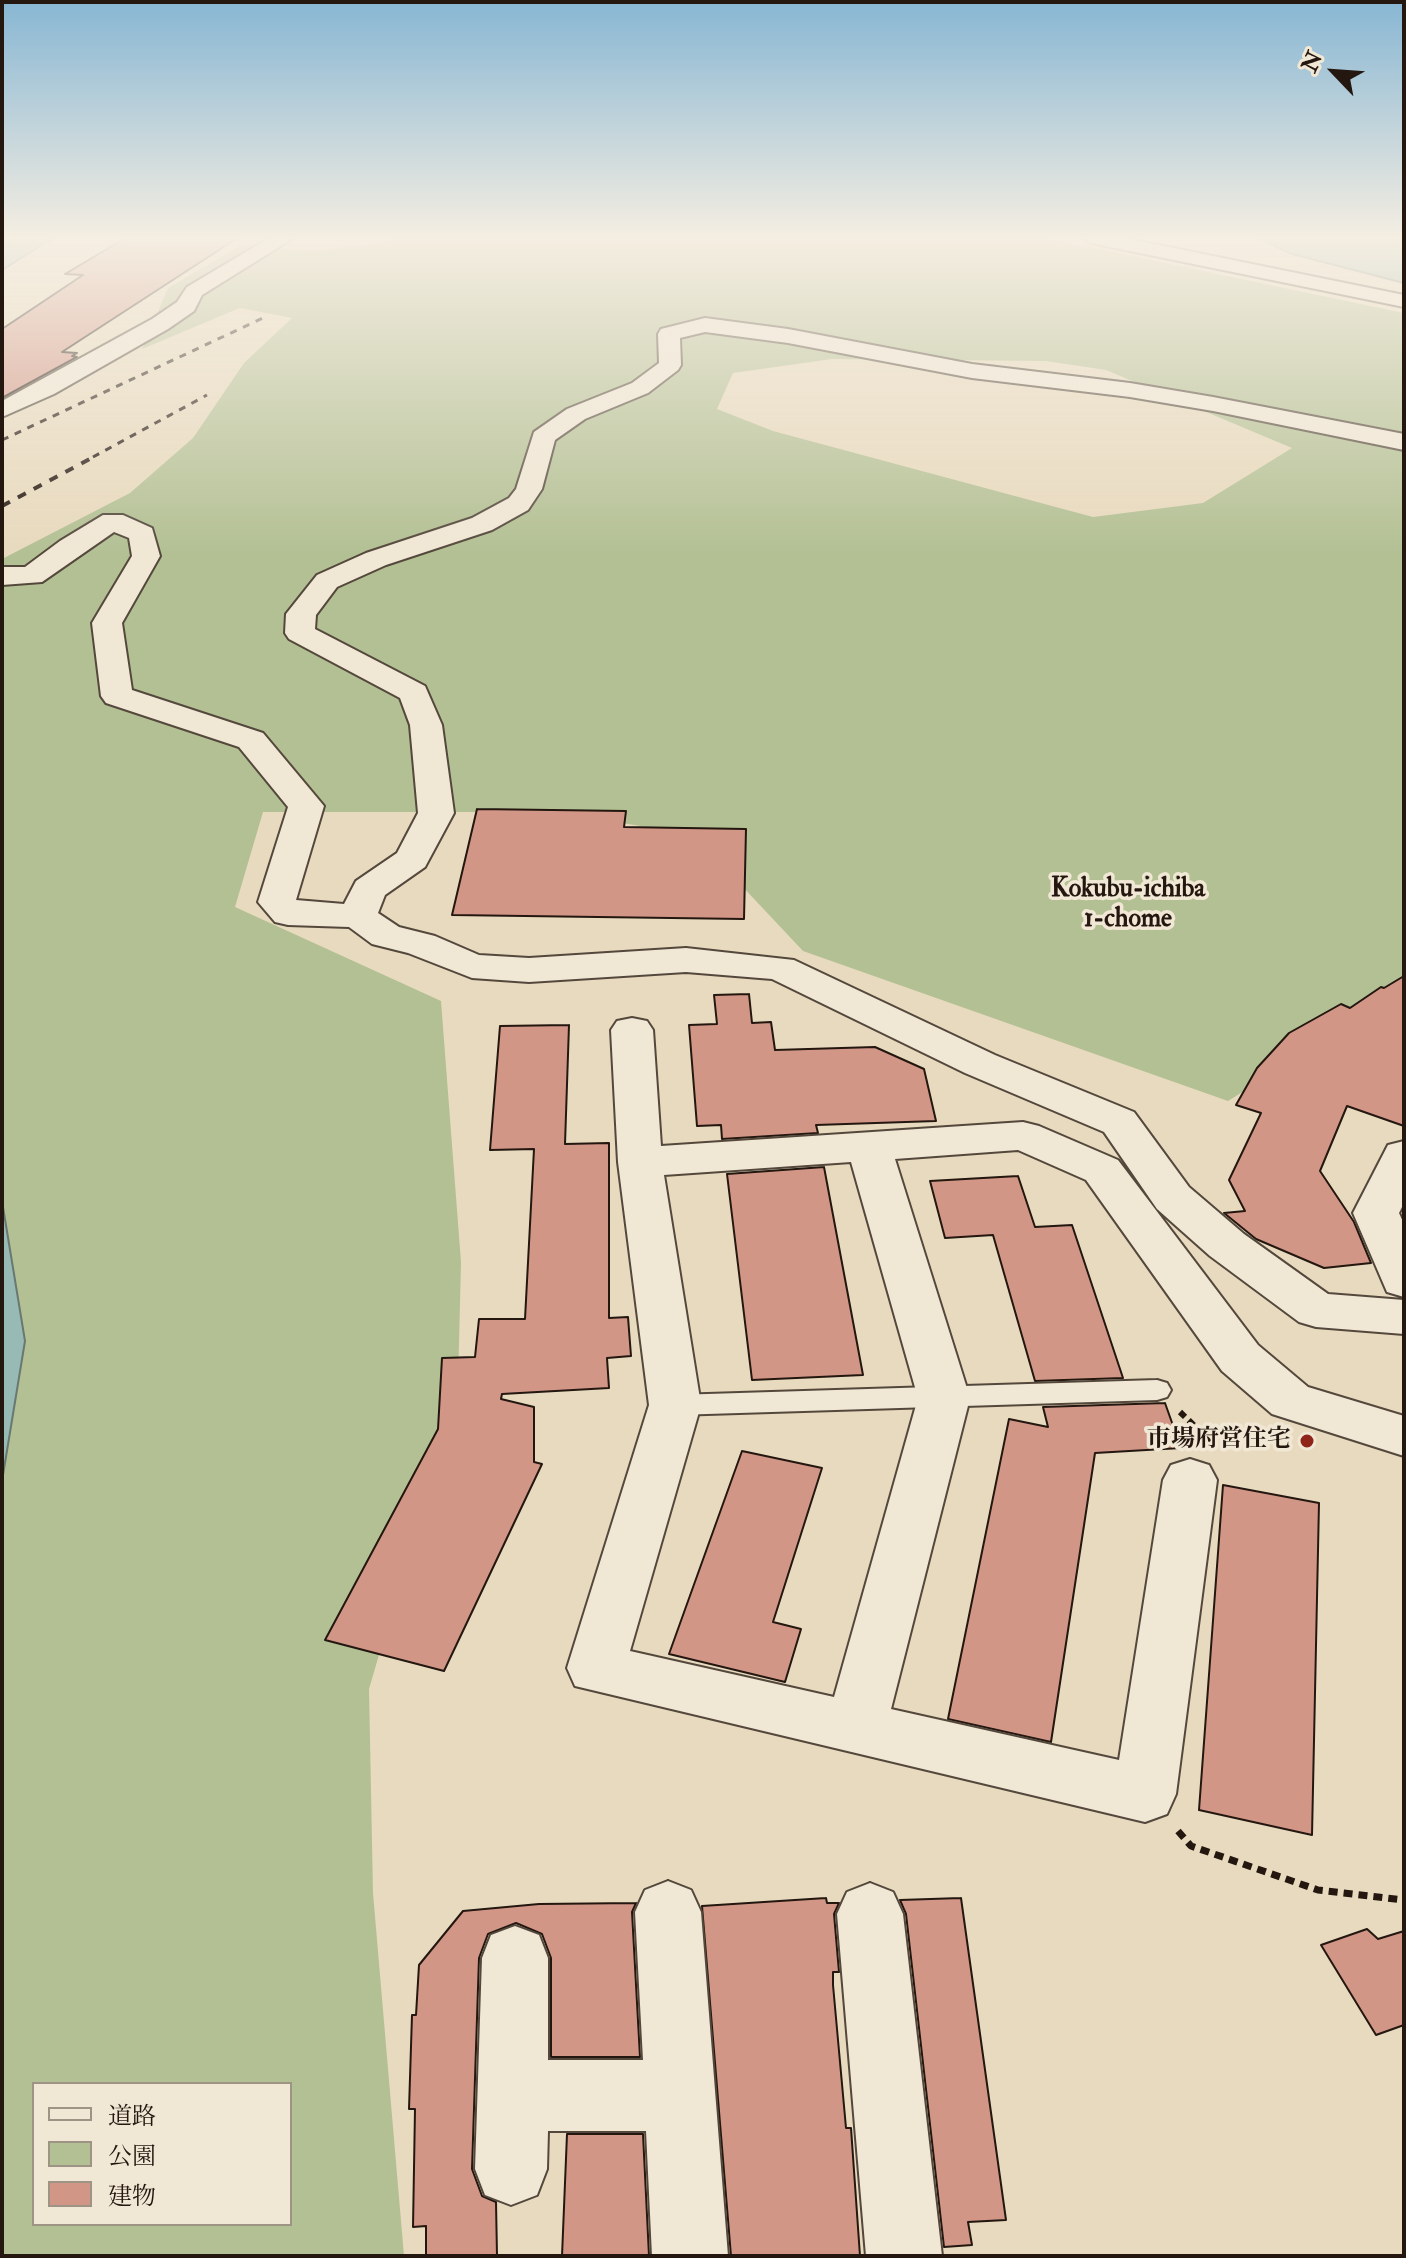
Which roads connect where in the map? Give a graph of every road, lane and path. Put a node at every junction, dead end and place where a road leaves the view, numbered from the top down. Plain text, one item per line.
1 (128, 342) edge
2 (669, 342) edge
3 (822, 342) edge
4 (2, 410) edge
5 (1404, 442) edge
6 (2, 576) edge
7 (358, 916) junction
8 (632, 1030) dead end
9 (869, 1146) junction
10 (1404, 1155) edge
11 (640, 1162) junction
12 (1404, 1280) edge
13 (1404, 1317) edge
14 (1157, 1390) joint
15 (944, 1398) junction
16 (675, 1405) junction
17 (1404, 1436) edge
18 (1190, 1480) joint
19 (856, 1727) junction
20 (1145, 1794) junction
21 (1404, 1900) edge
22 (668, 1912) dead end
23 (870, 1914) dead end
24 (515, 1958) dead end
25 (512, 2095) junction
26 (682, 2096) junction
27 (511, 2169) dead end
28 (690, 2256) edge
29 (904, 2256) edge

1 - 4 street
2 - 7 street
3 - 5 street
6 - 7 street
7 - 13 street
8 - 11 street
9 - 11 street
9 - 15 street
9 - 17 street
10 - 12 street
11 - 16 street
14 - 15 lane
14 - 18 path
15 - 16 lane
15 - 19 street
16 - 19 street
18 - 20 street
19 - 20 street
20 - 21 path
22 - 26 street
23 - 29 street
24 - 25 street
25 - 26 street
25 - 27 street
26 - 28 street

